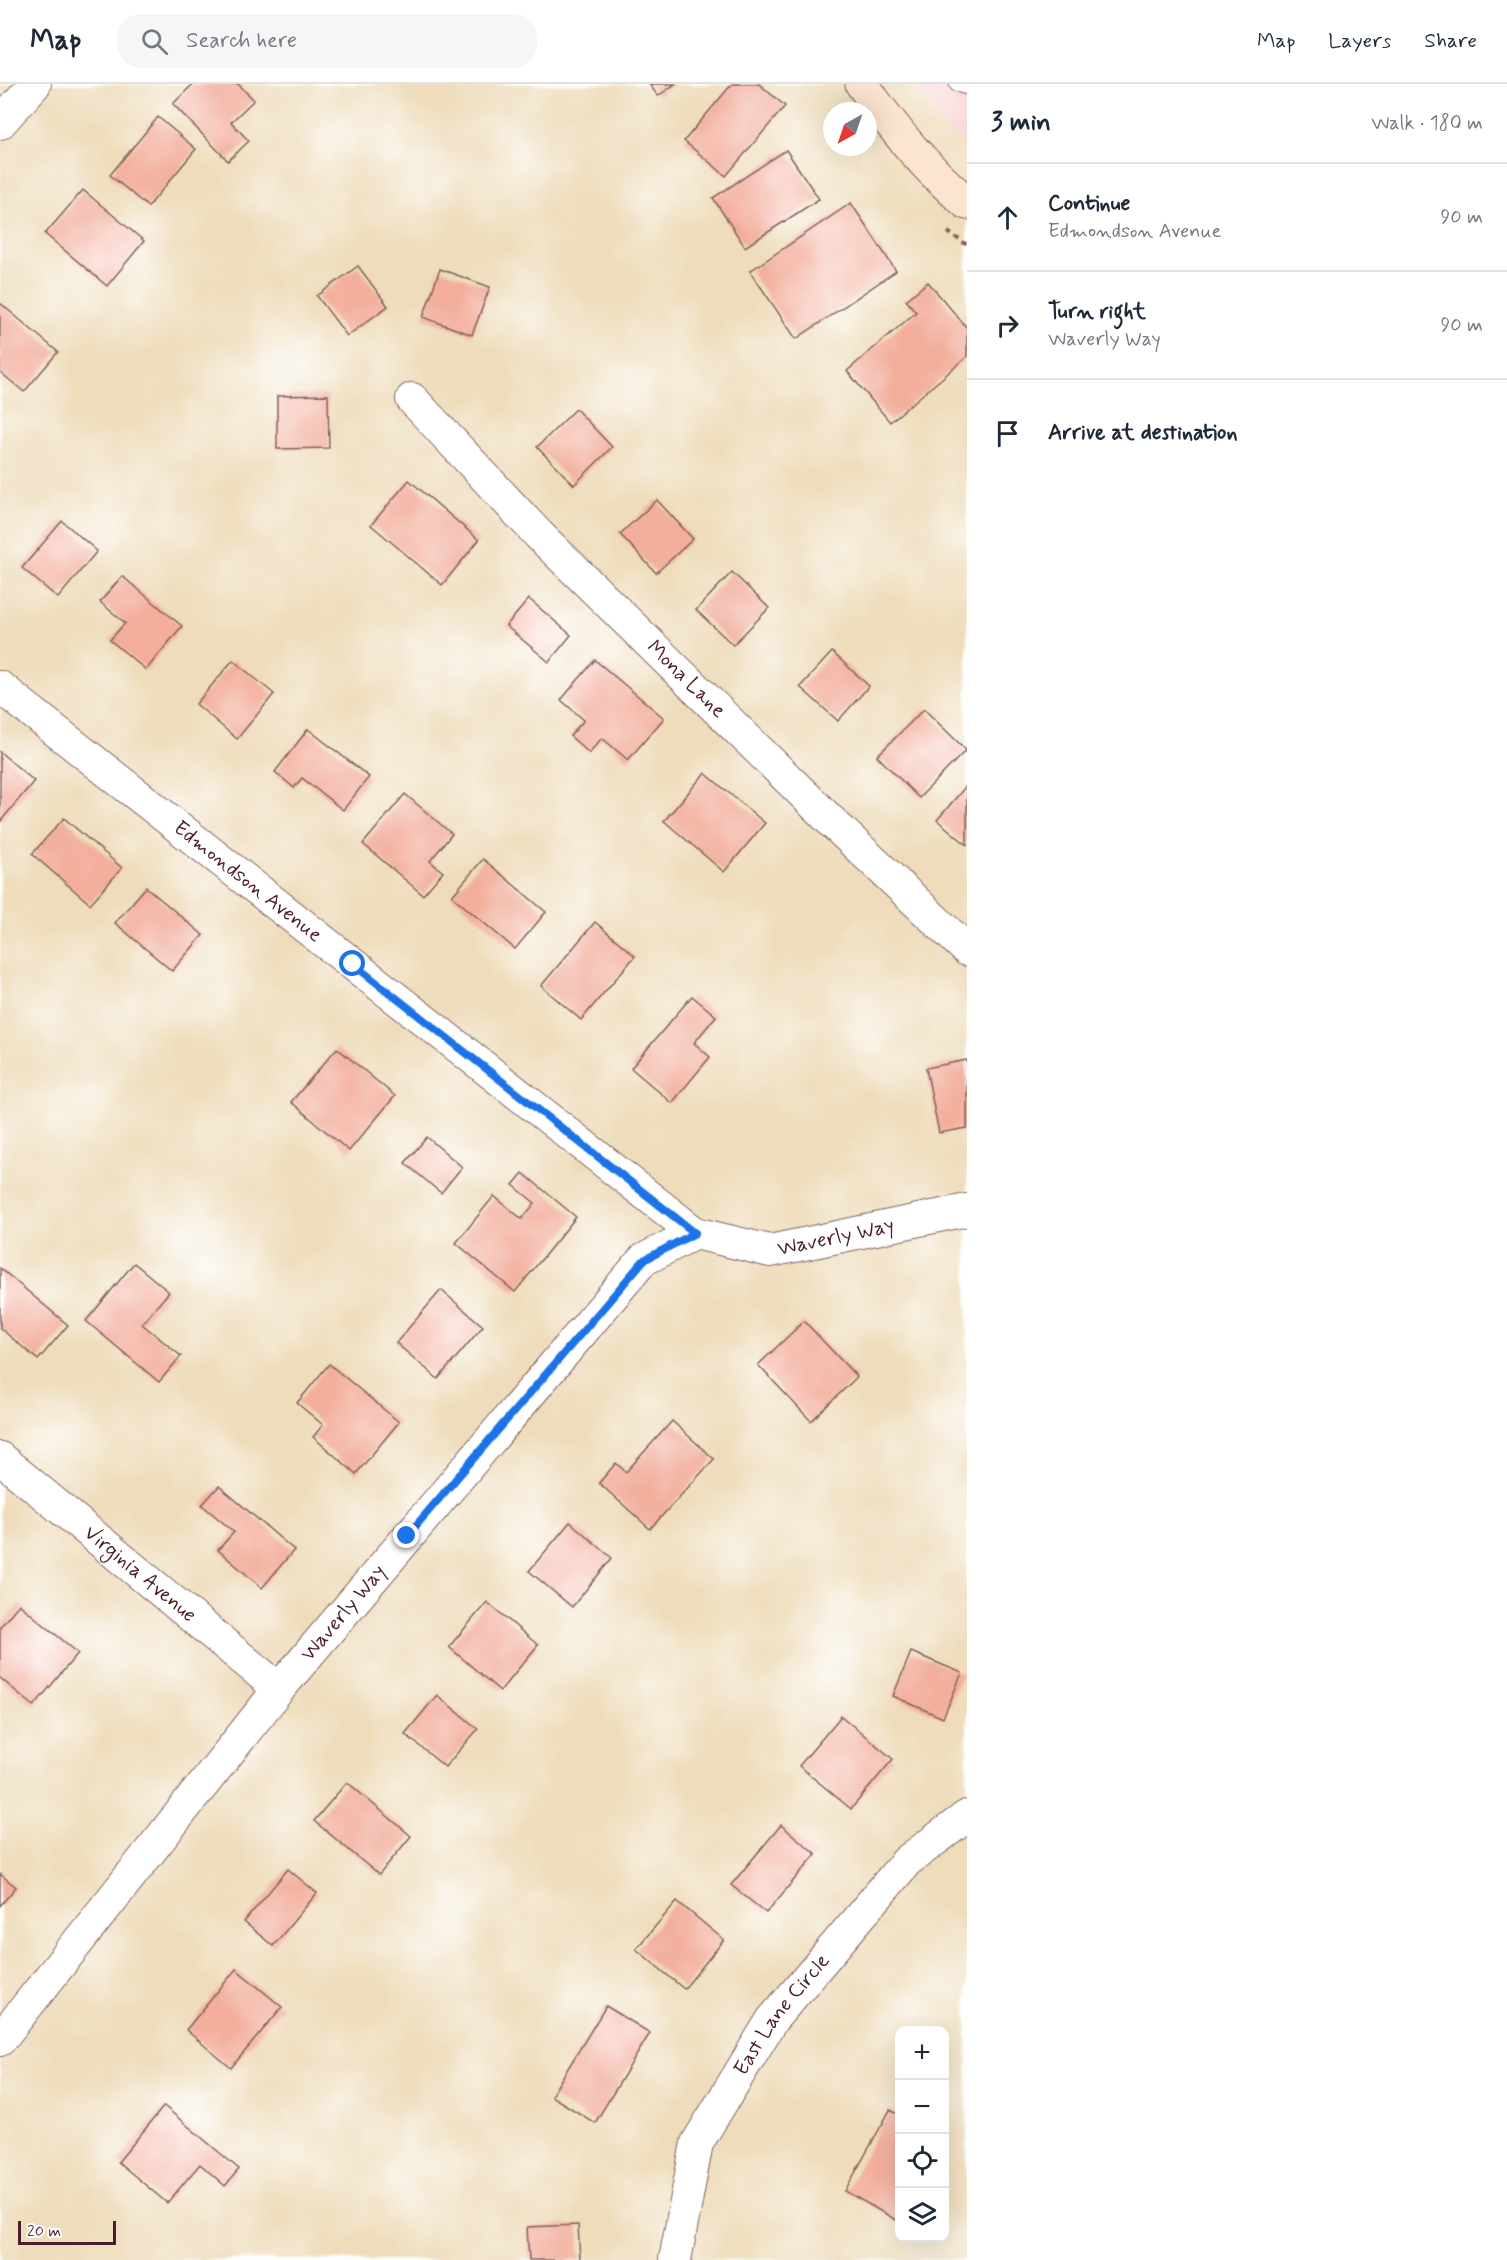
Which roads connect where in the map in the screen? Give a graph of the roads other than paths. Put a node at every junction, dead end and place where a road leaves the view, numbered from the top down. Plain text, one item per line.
1 (35, 84) edge
2 (862, 84) edge
3 (957, 84) edge
4 (967, 87) edge
5 (0, 123) edge
6 (967, 203) edge
7 (412, 399) dead end
8 (0, 687) edge
9 (967, 950) edge
10 (967, 1210) edge
11 (695, 1233) junction
12 (0, 1458) edge
13 (279, 1689) junction
14 (967, 1816) edge
15 (0, 2040) edge
16 (675, 2260) edge

1 - 5 street
2 - 6 main road
3 - 4 lane
7 - 9 street, Mona Lane
8 - 11 street, Edmondson Avenue
10 - 11 street, Waverly Way
11 - 13 street, Waverly Way
12 - 13 street, Virginia Avenue
13 - 15 street, Waverly Way
14 - 16 street, East Lane Circle

